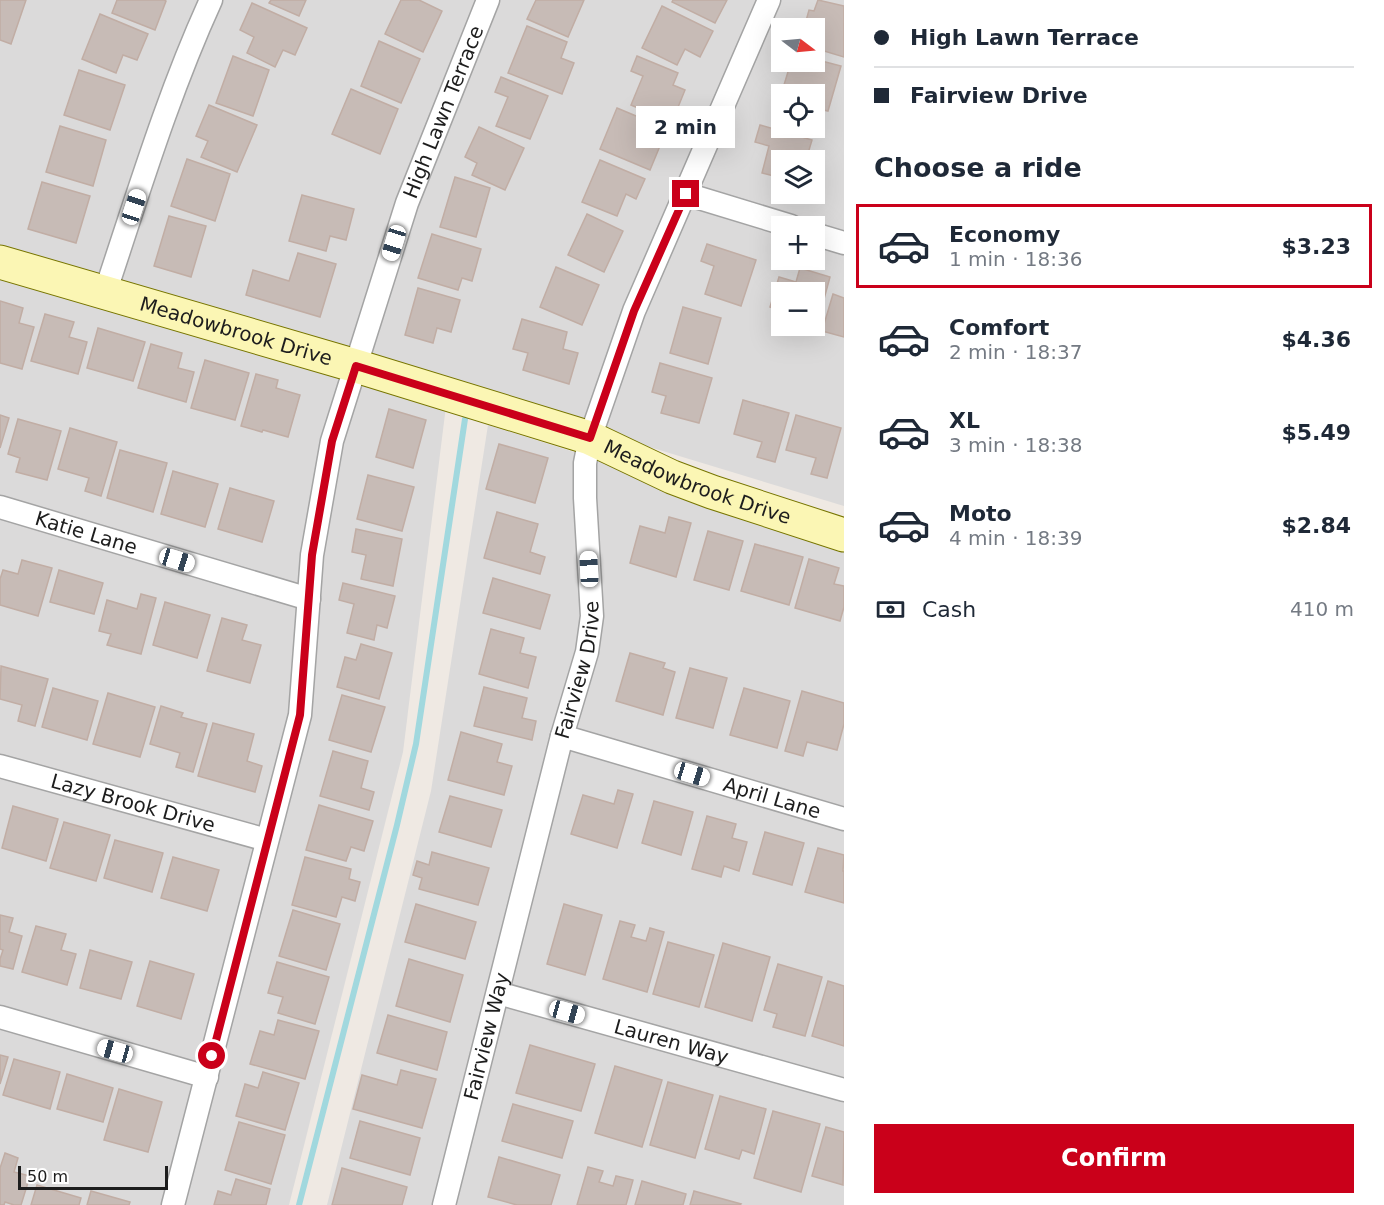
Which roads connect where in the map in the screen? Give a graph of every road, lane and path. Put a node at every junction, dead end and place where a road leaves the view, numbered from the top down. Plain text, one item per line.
1 (211, 0) edge
2 (488, 0) edge
3 (769, 0) edge
4 (686, 194) junction
5 (771, 220) edge
6 (825, 237) edge
7 (844, 243) edge
8 (0, 262) edge
9 (105, 293) junction
10 (356, 366) junction
11 (590, 438) junction
12 (0, 507) edge
13 (844, 535) edge
14 (309, 599) junction
15 (562, 736) junction
16 (0, 766) edge
17 (844, 819) edge
18 (267, 840) junction
19 (530, 867) joint
20 (498, 993) junction
21 (0, 1017) edge
22 (207, 1077) junction
23 (844, 1090) edge
24 (173, 1205) edge
25 (444, 1205) edge

1 - 9 street
2 - 10 street, High Lawn Terrace
3 - 4 street, Fairview Drive
4 - 5 street
4 - 11 street, Fairview Drive
6 - 7 street
8 - 9 street, Meadowbrook Drive
9 - 10 street, Meadowbrook Drive
10 - 11 street, Meadowbrook Drive
10 - 14 street, High Lawn Terrace
11 - 13 street, Meadowbrook Drive
11 - 15 street, Fairview Drive
12 - 14 street, Katie Lane
14 - 18 street, High Lawn Terrace
15 - 17 street, April Lane
15 - 19 street, Fairview Drive
16 - 18 street, Lazy Brook Drive
18 - 22 street, High Lawn Terrace
19 - 20 street, Fairview Way
20 - 23 street, Lauren Way
20 - 25 street, Fairview Way
21 - 22 street
22 - 24 street, High Lawn Terrace

